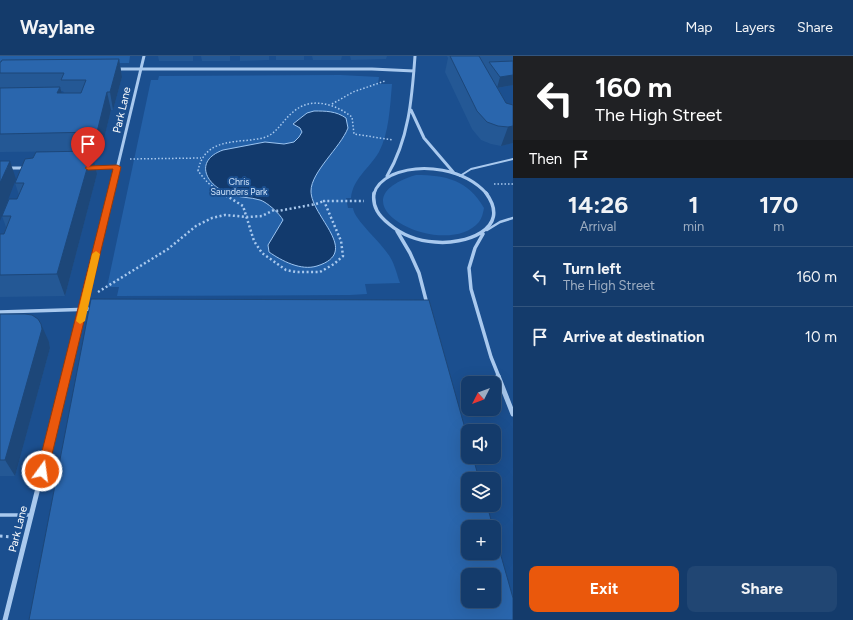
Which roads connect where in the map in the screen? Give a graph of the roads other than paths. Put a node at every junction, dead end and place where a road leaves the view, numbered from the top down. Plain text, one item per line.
1 (144, 56) edge
2 (415, 56) edge
3 (114, 69) edge
4 (141, 69) junction
5 (414, 71) junction
6 (411, 109) junction
7 (513, 159) edge
8 (117, 167) junction
9 (0, 168) edge
10 (31, 168) edge
11 (86, 168) edge
12 (454, 174) junction
13 (387, 176) junction
14 (460, 176) junction
15 (513, 218) edge
16 (396, 230) junction
17 (485, 232) junction
18 (83, 309) junction
19 (99, 309) edge
20 (429, 311) edge
21 (0, 312) edge
22 (513, 414) edge
23 (0, 516) edge
24 (31, 516) junction
25 (5, 620) edge

1 - 4 street, Park Lane
2 - 5 street
3 - 4 street
4 - 5 street
4 - 8 street, Park Lane
5 - 6 street
6 - 12 street
6 - 13 street
7 - 14 lane
8 - 11 street
8 - 18 street, Park Lane
9 - 10 street
12 - 13 street
12 - 14 street
13 - 16 street
14 - 17 street
15 - 17 lane
16 - 17 street
16 - 20 street
17 - 22 street
18 - 19 street
18 - 21 street
18 - 24 street, Park Lane
23 - 24 lane
24 - 25 street, Park Lane

